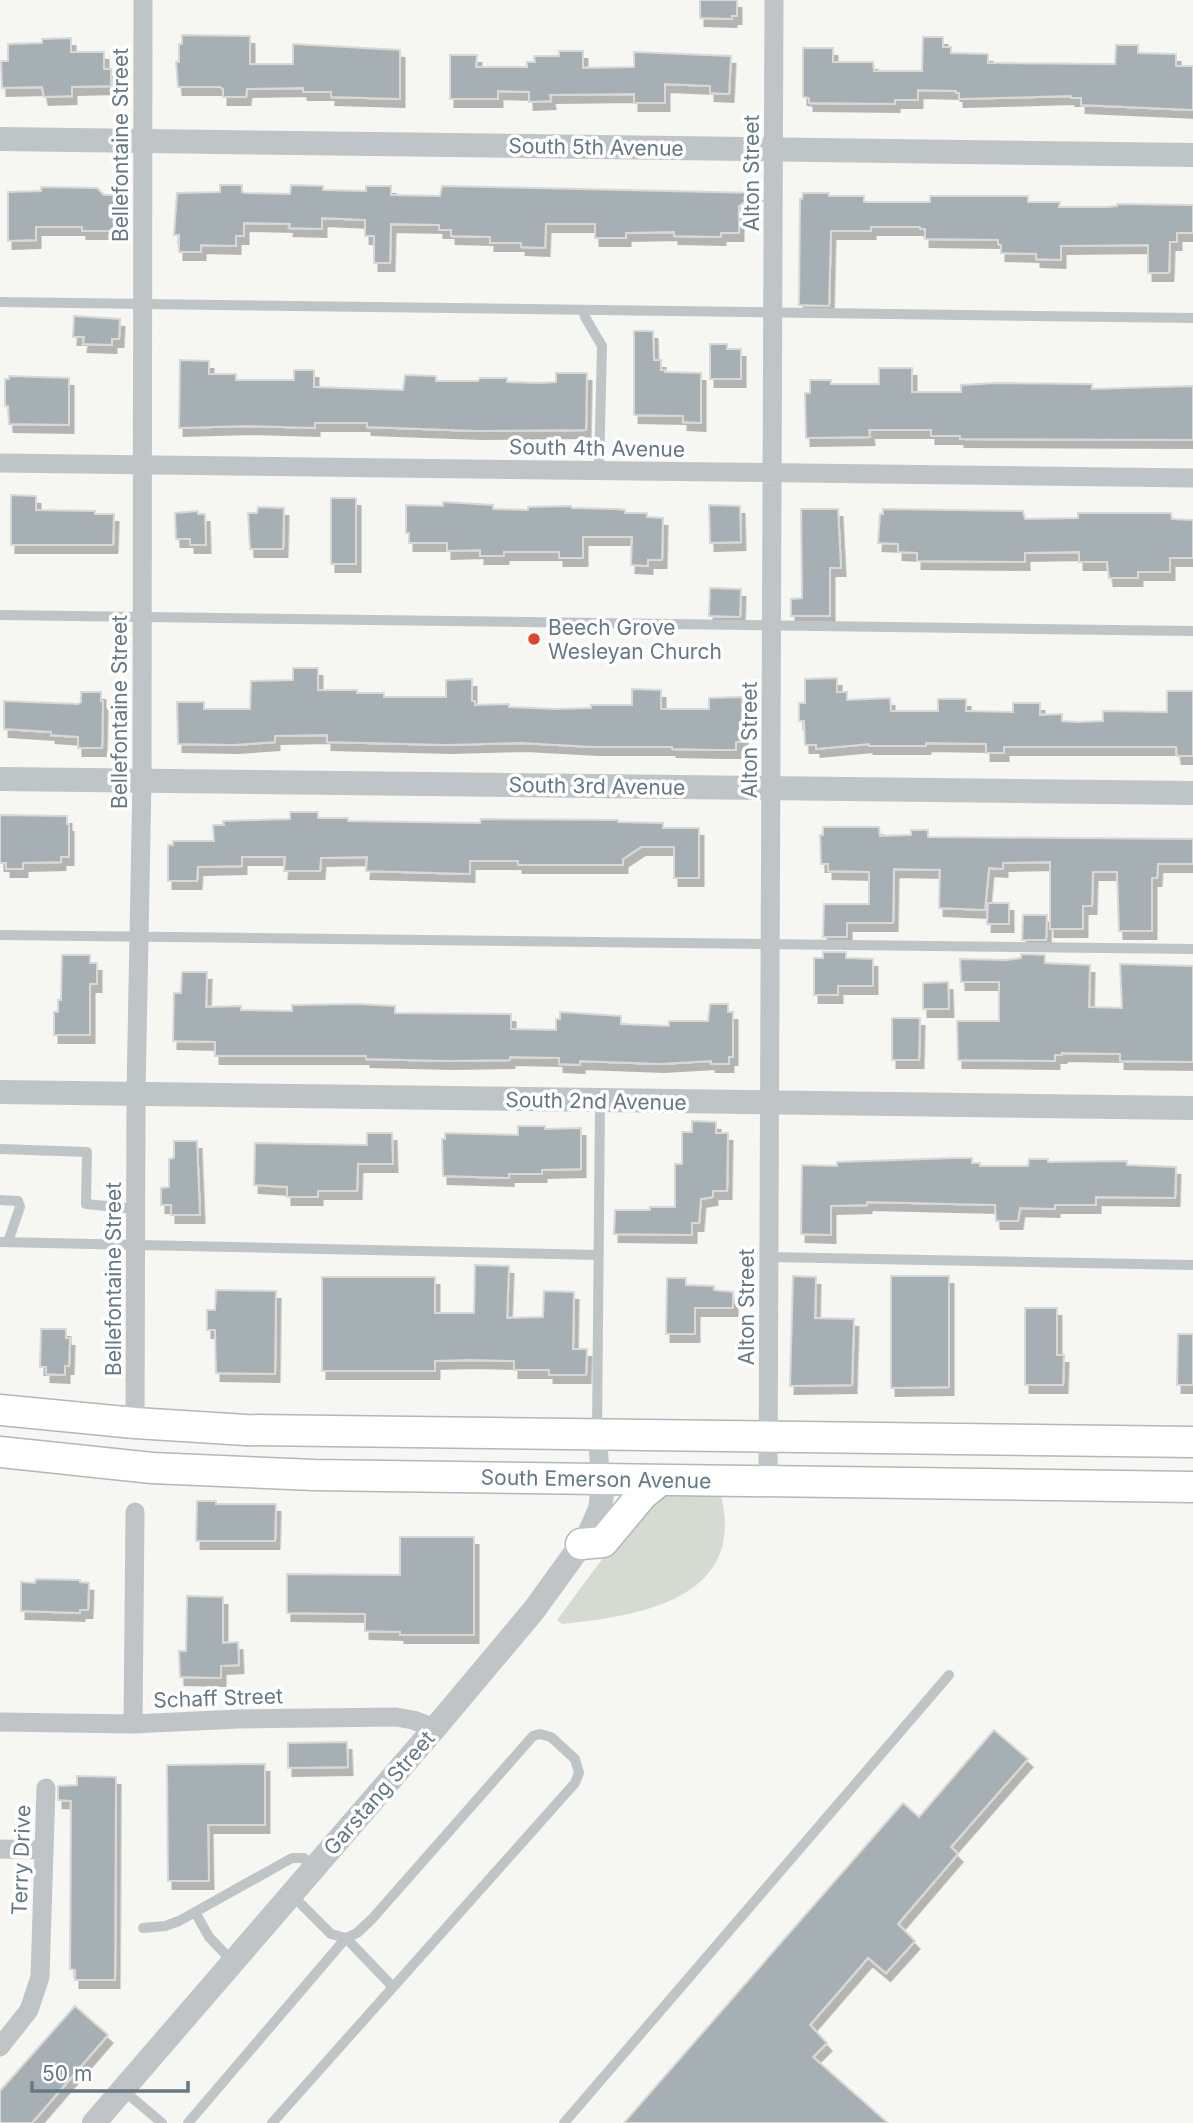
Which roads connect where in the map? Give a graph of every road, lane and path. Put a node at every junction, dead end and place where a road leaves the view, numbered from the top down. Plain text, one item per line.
1 (143, 0) edge
2 (774, 0) edge
3 (0, 139) edge
4 (142, 141) junction
5 (774, 150) junction
6 (1193, 155) edge
7 (0, 302) edge
8 (142, 304) junction
9 (583, 310) junction
10 (774, 312) junction
11 (1193, 318) edge
12 (0, 463) edge
13 (143, 465) junction
14 (599, 470) junction
15 (773, 472) junction
16 (1193, 478) edge
17 (0, 615) edge
18 (142, 617) junction
19 (772, 625) junction
20 (1193, 631) edge
21 (0, 779) edge
22 (142, 780) junction
23 (772, 788) junction
24 (1193, 793) edge
25 (0, 935) edge
26 (139, 936) junction
27 (771, 944) junction
28 (1193, 949) edge
29 (0, 1092) edge
30 (136, 1094) junction
31 (600, 1101) junction
32 (771, 1103) junction
33 (1193, 1108) edge
34 (0, 1149) edge
35 (0, 1200) edge
36 (136, 1209) junction
37 (4, 1242) edge
38 (136, 1247) junction
39 (598, 1255) junction
40 (769, 1258) junction
41 (1193, 1265) edge
42 (0, 1410) edge
43 (135, 1423) junction
44 (597, 1435) junction
45 (768, 1437) junction
46 (1193, 1442) edge
47 (0, 1452) edge
48 (659, 1480) junction
49 (601, 1481) junction
50 (768, 1481) junction
51 (1193, 1487) edge
52 (135, 1511) dead end
53 (581, 1544) junction
54 (949, 1675) dead end
55 (0, 1722) edge
56 (133, 1724) junction
57 (435, 1728) junction
58 (46, 1788) dead end
59 (0, 1849) edge
60 (43, 1850) junction
61 (313, 1870) junction
62 (292, 1895) junction
63 (195, 1912) junction
64 (143, 1928) dead end
65 (346, 1938) junction
66 (233, 1963) junction
67 (393, 1987) junction
68 (0, 2048) edge
69 (123, 2090) junction
70 (94, 2123) edge
71 (162, 2123) edge
72 (188, 2123) edge
73 (272, 2123) edge
74 (564, 2123) edge

1 - 4 street, Bellefontaine Street
2 - 5 street, Alton Street
3 - 4 street, South 5th Avenue
4 - 5 street, South 5th Avenue
4 - 8 street, Bellefontaine Street
5 - 6 street, South 5th Avenue
5 - 10 street, Alton Street
7 - 8 lane
8 - 9 lane
8 - 13 street, Bellefontaine Street
9 - 10 lane
9 - 14 lane
10 - 11 lane
10 - 15 street, Alton Street
12 - 13 street, South 4th Avenue
13 - 14 street, South 4th Avenue
13 - 18 street, Bellefontaine Street
14 - 15 street, South 4th Avenue
15 - 16 street, South 4th Avenue
15 - 19 street, Alton Street
17 - 18 lane
18 - 19 lane
18 - 22 street, Bellefontaine Street
19 - 20 lane
19 - 23 street, Alton Street
21 - 22 street, South 3rd Avenue
22 - 23 street, South 3rd Avenue
22 - 26 street, Bellefontaine Street
23 - 24 street, South 3rd Avenue
23 - 27 street, Alton Street
25 - 26 lane
26 - 27 lane
26 - 30 street, Bellefontaine Street
27 - 28 lane
27 - 32 street, Alton Street
29 - 30 street, South 2nd Avenue
30 - 31 street, South 2nd Avenue
30 - 36 street, Bellefontaine Street
31 - 32 street, South 2nd Avenue
31 - 39 lane
32 - 33 street, South 2nd Avenue
32 - 40 street, Alton Street
34 - 36 lane
35 - 37 lane
36 - 38 street, Bellefontaine Street
37 - 38 lane
38 - 39 lane
38 - 43 street, Bellefontaine Street
39 - 44 lane
40 - 41 lane
40 - 45 street, Alton Street
42 - 43 main road, South Emerson Avenue
43 - 44 main road, South Emerson Avenue
44 - 45 main road, South Emerson Avenue
44 - 49 street, Garstang Street
45 - 46 main road, South Emerson Avenue
45 - 50 street, Alton Street
47 - 49 main road, South Emerson Avenue
48 - 49 main road, South Emerson Avenue
48 - 50 main road, South Emerson Avenue
48 - 53 main road
49 - 53 street, Garstang Street
50 - 51 main road, South Emerson Avenue
52 - 56 street
53 - 57 street, Garstang Street
54 - 74 lane
55 - 56 street, Schaff Street
56 - 57 street, Schaff Street
57 - 61 street, Garstang Street
58 - 60 street, Terry Drive
59 - 60 street
60 - 68 street, Terry Drive
61 - 62 street, Garstang Street
61 - 63 lane
62 - 65 lane
62 - 66 street, Garstang Street
63 - 64 lane
63 - 66 lane
65 - 67 lane
65 - 67 lane
65 - 72 lane
66 - 69 street, Garstang Street
67 - 73 lane
69 - 70 street, Garstang Street
69 - 71 lane

